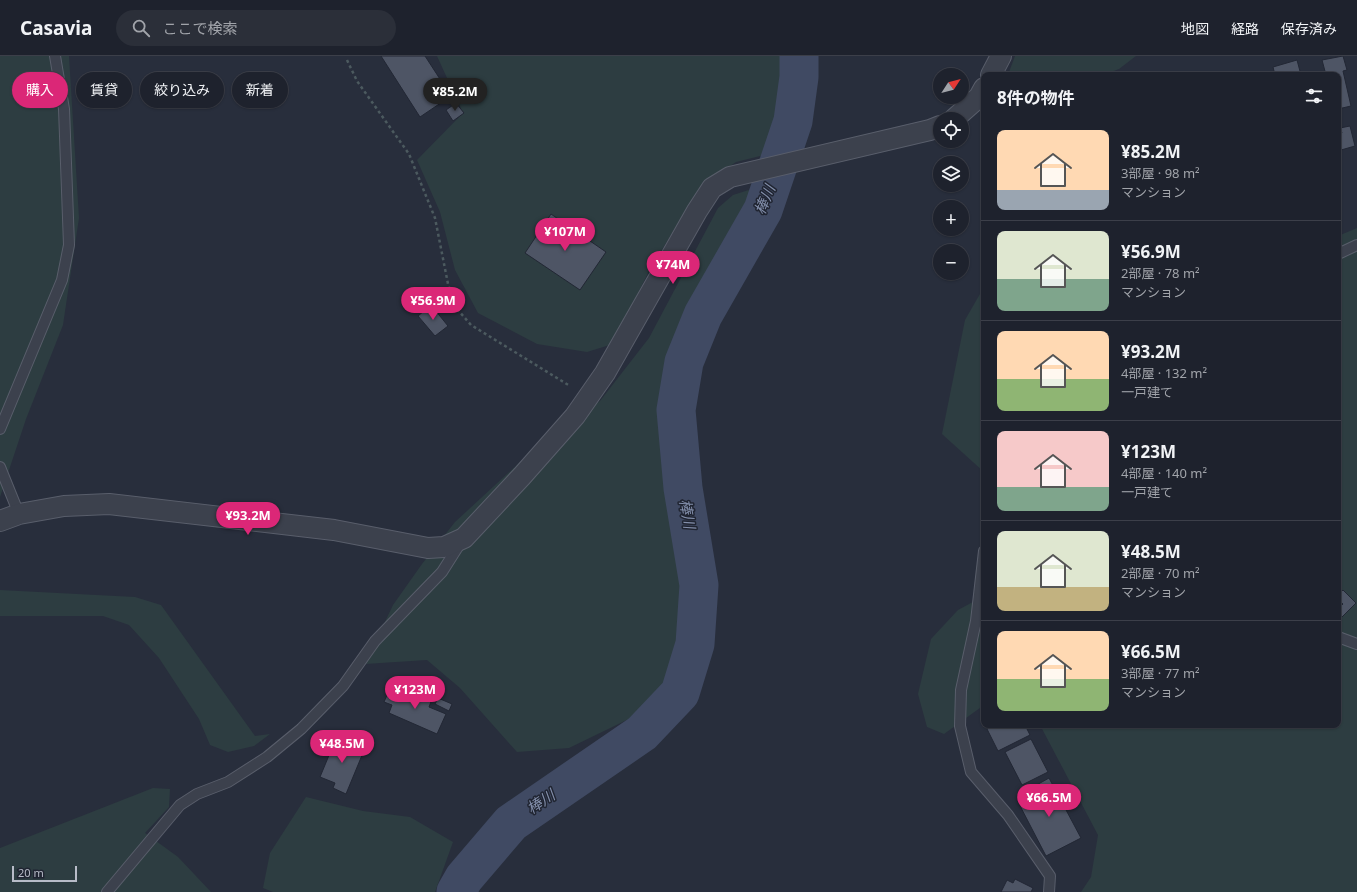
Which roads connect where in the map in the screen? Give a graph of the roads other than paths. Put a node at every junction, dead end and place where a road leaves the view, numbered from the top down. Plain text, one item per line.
1 (55, 56) edge
2 (1001, 56) edge
3 (993, 72) edge
4 (981, 97) edge
5 (963, 112) edge
6 (933, 129) edge
7 (1357, 245) edge
8 (1341, 253) edge
9 (0, 429) edge
10 (0, 467) edge
11 (19, 514) junction
12 (0, 521) edge
13 (464, 538) junction
14 (981, 577) edge
15 (1341, 638) edge
16 (1357, 644) edge
17 (107, 892) edge
18 (1049, 892) edge

1 - 9 lane
2 - 3 street
4 - 5 street
6 - 13 street
7 - 8 lane
10 - 11 lane
11 - 12 street
11 - 13 street
13 - 17 lane
14 - 18 lane
15 - 16 lane

